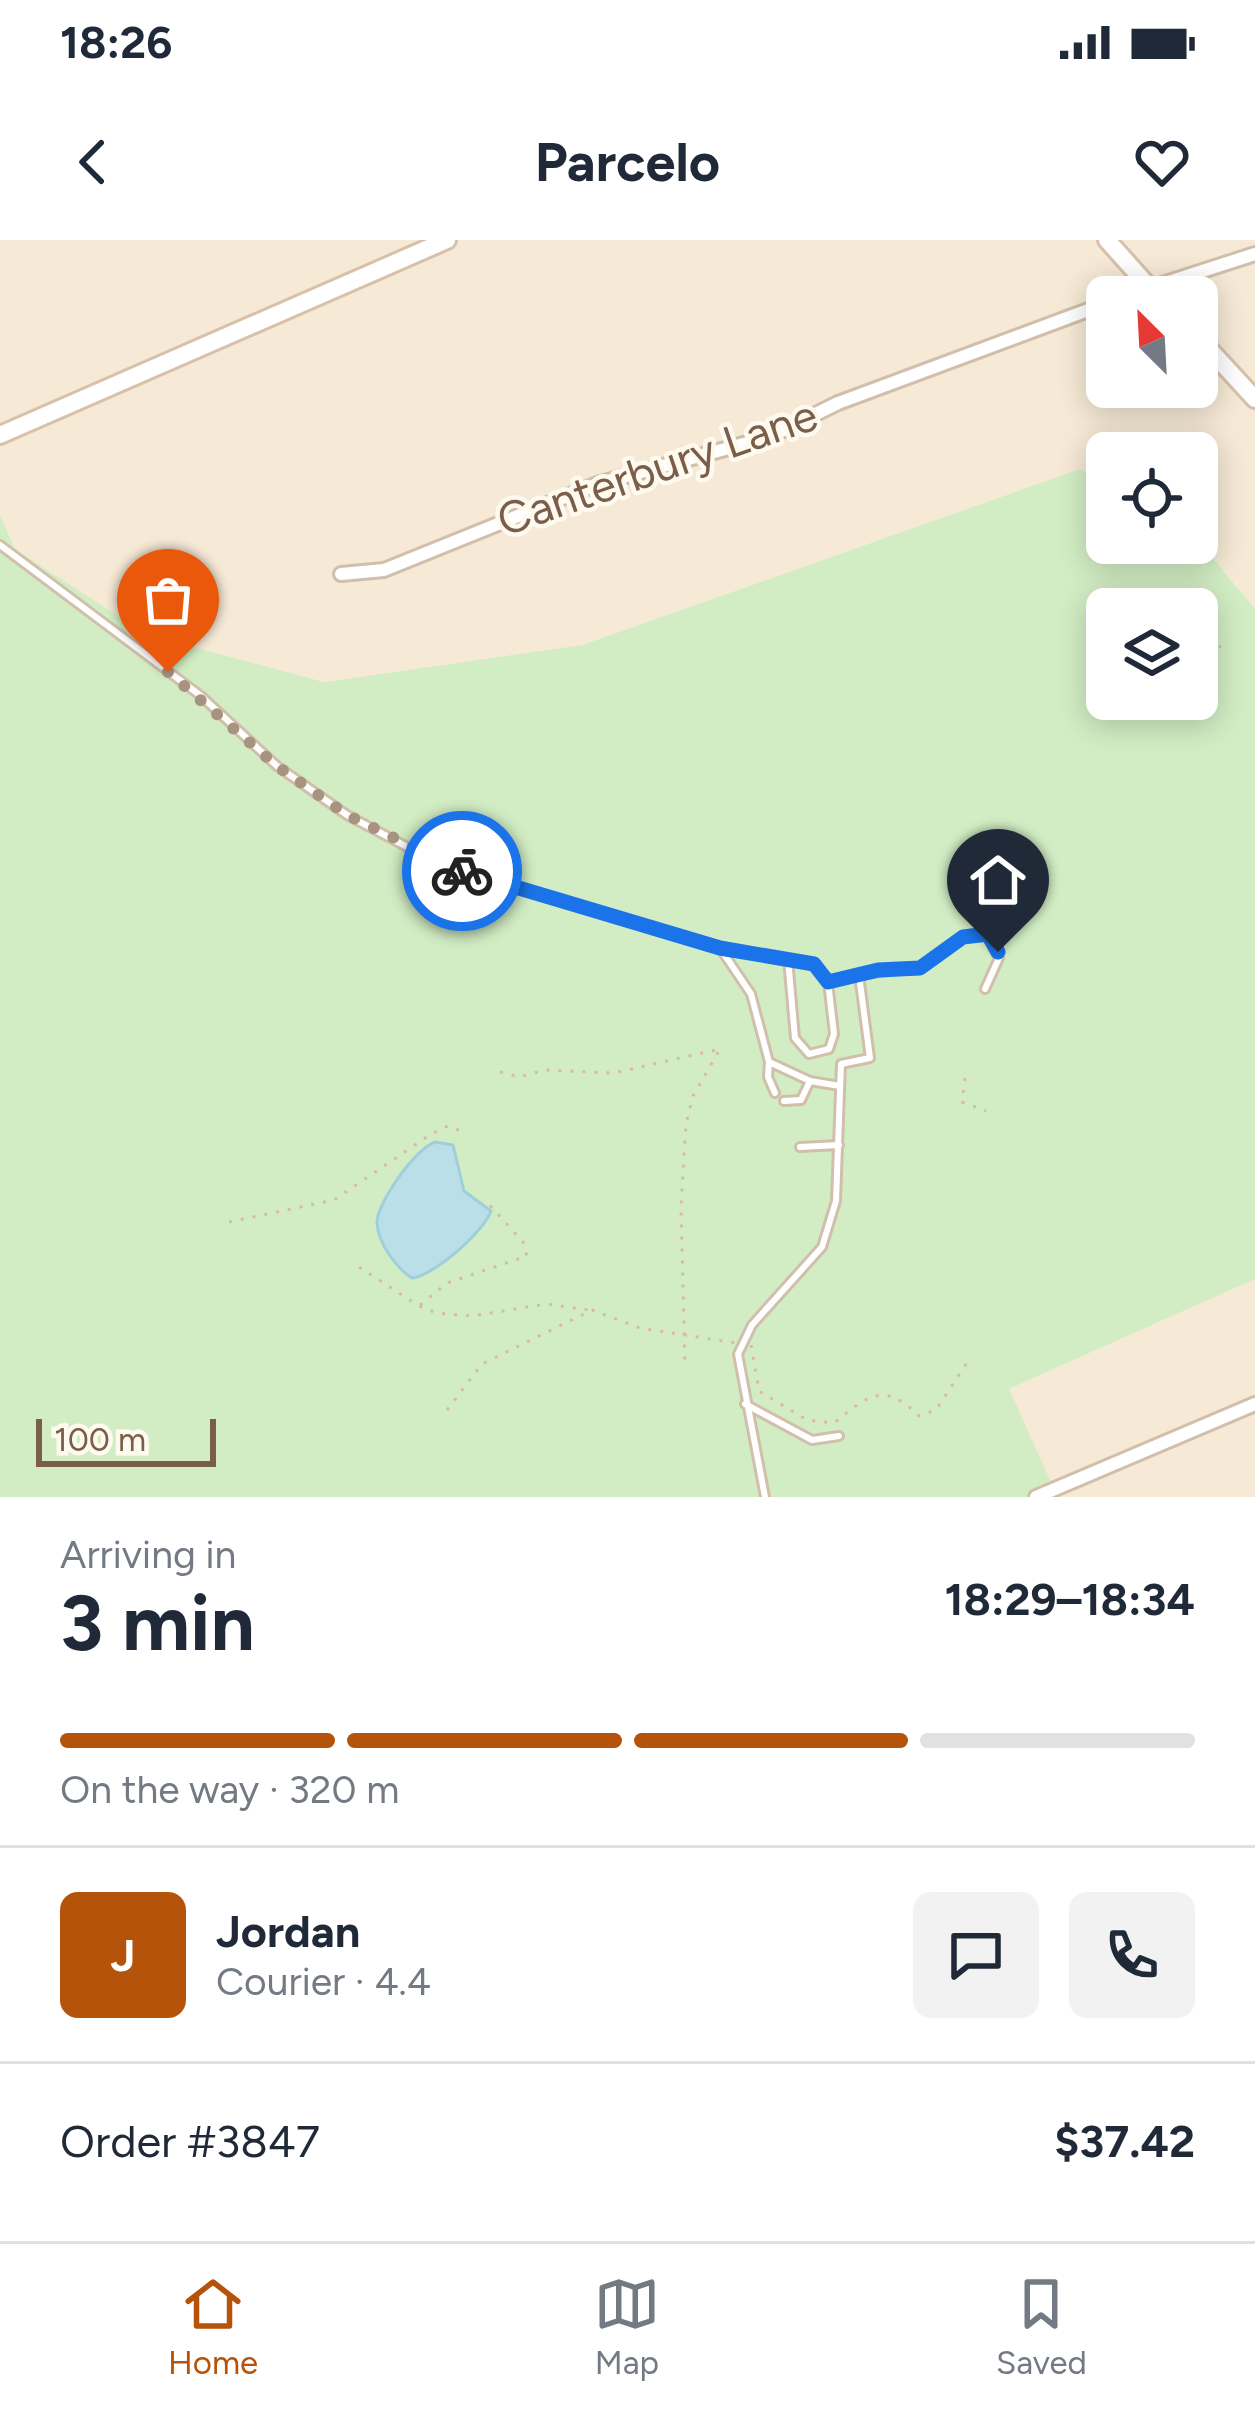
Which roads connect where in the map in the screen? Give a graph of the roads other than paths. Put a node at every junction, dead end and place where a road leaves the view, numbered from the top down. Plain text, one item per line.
1 (447, 240) edge
2 (1107, 240) edge
3 (1255, 254) edge
4 (1139, 276) edge
5 (1194, 276) edge
6 (1086, 311) edge
7 (1218, 359) edge
8 (1255, 399) edge
9 (0, 435) edge
10 (0, 545) edge
11 (341, 574) dead end
12 (720, 948) junction
13 (788, 959) junction
14 (859, 975) junction
15 (828, 982) junction
16 (986, 989) dead end
17 (830, 1049) junction
18 (769, 1062) junction
19 (842, 1064) junction
20 (810, 1081) junction
21 (840, 1086) junction
22 (775, 1093) dead end
23 (784, 1101) dead end
24 (839, 1145) junction
25 (800, 1148) dead end
26 (745, 1404) junction
27 (1255, 1404) edge
28 (838, 1436) dead end
29 (1074, 1479) junction
30 (765, 1497) edge
31 (1036, 1497) edge
32 (1082, 1497) edge

1 - 9 street
2 - 4 street
3 - 5 street
6 - 11 street, Canterbury Lane
7 - 8 street
10 - 12 lane
12 - 13 lane
12 - 18 lane
13 - 15 lane
13 - 17 lane
14 - 15 lane
14 - 16 lane
14 - 19 lane
15 - 17 lane
17 - 19 lane
18 - 20 lane
18 - 22 lane
19 - 21 lane
20 - 21 lane
20 - 23 lane
21 - 24 lane
24 - 25 lane
24 - 26 lane
26 - 28 lane
26 - 30 lane
27 - 29 street
29 - 31 street
29 - 32 street

